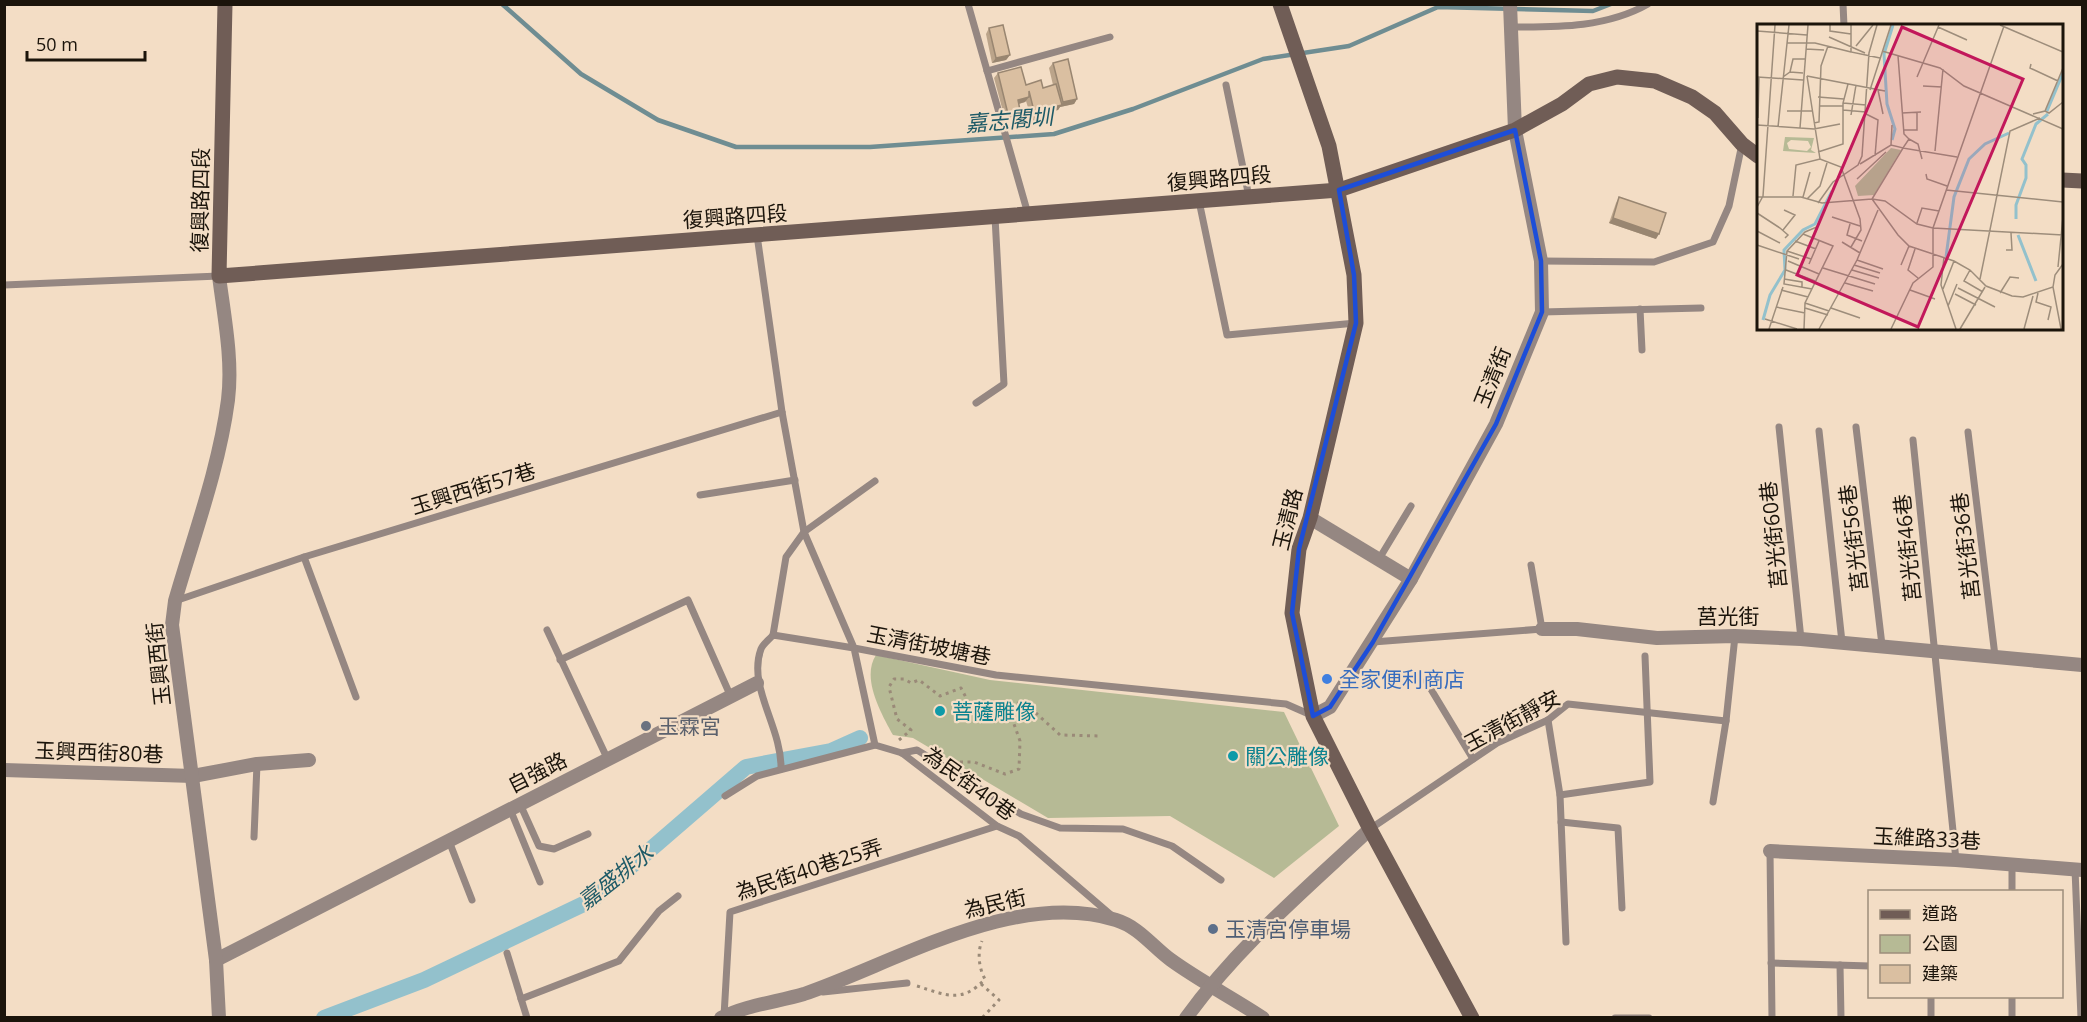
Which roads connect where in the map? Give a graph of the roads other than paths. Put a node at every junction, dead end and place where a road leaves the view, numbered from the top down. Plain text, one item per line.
1 (225, 4) edge
2 (968, 4) edge
3 (1280, 4) edge
4 (1510, 4) edge
5 (1648, 4) edge
6 (1843, 4) edge
7 (1844, 24) edge
8 (1510, 27) junction
9 (1110, 37) dead end
10 (987, 71) junction
11 (1226, 85) dead end
12 (1515, 130) junction
13 (1742, 144) junction
14 (1757, 155) edge
15 (2063, 180) edge
16 (2082, 181) edge
17 (1339, 190) junction
18 (1249, 197) junction
19 (1198, 201) junction
20 (1028, 214) junction
21 (995, 216) junction
22 (757, 235) junction
23 (1541, 261) junction
24 (219, 276) junction
25 (4, 285) edge
26 (1701, 308) dead end
27 (1640, 309) junction
28 (1542, 312) junction
29 (1356, 323) junction
30 (1642, 350) dead end
31 (976, 403) dead end
32 (782, 412) junction
33 (1779, 427) dead end
34 (1856, 427) dead end
35 (1819, 431) dead end
36 (1968, 432) dead end
37 (1913, 440) dead end
38 (795, 480) junction
39 (875, 481) dead end
40 (700, 495) dead end
41 (1411, 506) dead end
42 (1310, 518) junction
43 (804, 532) junction
44 (304, 557) junction
45 (1379, 559) junction
46 (1531, 565) dead end
47 (1411, 579) junction
48 (175, 601) junction
49 (1542, 629) junction
50 (547, 630) dead end
51 (773, 635) junction
52 (1735, 636) junction
53 (1801, 639) junction
54 (1373, 642) junction
55 (1842, 642) junction
56 (1882, 645) junction
57 (854, 648) junction
58 (1934, 653) junction
59 (1645, 656) dead end
60 (1995, 656) junction
61 (560, 660) junction
62 (2082, 665) edge
63 (1426, 681) dead end
64 (757, 683) junction
65 (356, 697) dead end
66 (731, 697) junction
67 (1646, 712) junction
68 (1313, 716) junction
69 (1548, 720) junction
70 (1726, 721) junction
71 (874, 745) junction
72 (902, 753) junction
73 (1473, 759) junction
74 (309, 760) dead end
75 (608, 760) junction
76 (257, 764) junction
77 (781, 769) junction
78 (4, 770) edge
79 (193, 776) junction
80 (1560, 795) junction
81 (725, 796) dead end
82 (1713, 802) dead end
83 (515, 807) junction
84 (1561, 822) junction
85 (997, 826) junction
86 (1370, 829) junction
87 (588, 834) dead end
88 (254, 837) dead end
89 (449, 841) junction
90 (1770, 851) joint
91 (1956, 860) junction
92 (2012, 864) junction
93 (2079, 869) edge
94 (1221, 880) dead end
95 (540, 882) dead end
96 (2012, 890) edge
97 (678, 896) dead end
98 (472, 900) dead end
99 (1622, 908) dead end
100 (1118, 921) junction
101 (1566, 942) dead end
102 (507, 953) dead end
103 (216, 960) junction
104 (1771, 963) junction
105 (1840, 965) junction
106 (1868, 966) edge
107 (906, 983) road end
108 (1210, 984) junction
109 (803, 994) junction
110 (1931, 998) edge
111 (2012, 998) edge
112 (521, 999) junction
113 (219, 1017) edge
114 (527, 1017) edge
115 (722, 1017) edge
116 (1186, 1017) edge
117 (1263, 1017) edge
118 (1472, 1017) edge
119 (1615, 1017) edge
120 (1649, 1017) edge
121 (1772, 1017) edge
122 (1841, 1017) edge
123 (1931, 1017) edge
124 (2012, 1017) edge
125 (2081, 1017) edge

1 - 24 street, 復興路四段
2 - 10 lane
3 - 17 street, 玉清路
4 - 8 street, 玉清街
5 - 8 lane
6 - 7 lane
8 - 12 street, 玉清街
9 - 10 lane
10 - 20 lane
11 - 18 lane
12 - 13 street, 復興路四段
12 - 17 street, 復興路四段
12 - 23 street, 玉清街
13 - 14 street, 復興路四段
13 - 23 lane
15 - 16 street
17 - 18 street, 復興路四段
17 - 29 street, 玉清路
18 - 19 street, 復興路四段
19 - 20 street, 復興路四段
19 - 29 lane
20 - 21 street, 復興路四段
21 - 22 street, 復興路四段
21 - 31 lane
22 - 24 street, 復興路四段
22 - 32 lane, 玉清街坡塘巷
23 - 28 street, 玉清街
24 - 25 lane
24 - 48 street, 玉興西街
26 - 27 lane
27 - 28 lane
27 - 30 lane
28 - 47 street, 玉清街
29 - 42 street, 玉清路
32 - 38 lane, 玉清街坡塘巷
32 - 44 lane, 玉興西街57巷
33 - 53 lane, 莒光街60巷
34 - 56 lane, 莒光街56巷
35 - 55 lane
36 - 60 lane, 莒光街36巷
37 - 58 lane, 莒光街46巷
38 - 40 lane
38 - 43 lane, 玉清街坡塘巷
39 - 43 lane
41 - 45 lane
42 - 45 street
42 - 68 street, 玉清路
43 - 51 lane
43 - 57 lane, 玉清街坡塘巷
44 - 48 lane, 玉興西街57巷
44 - 65 lane
45 - 47 street
46 - 49 lane
47 - 54 street, 玉清街
48 - 79 street, 玉興西街
49 - 52 street, 莒光街
49 - 54 lane, 莒光街
50 - 61 lane
51 - 57 lane
51 - 64 lane
52 - 53 street, 莒光街
52 - 70 lane
53 - 55 street, 莒光街
54 - 68 street, 玉清街
55 - 56 street, 莒光街
56 - 58 street, 莒光街
57 - 68 lane, 玉清街坡塘巷
57 - 71 lane
58 - 60 street, 莒光街
58 - 91 lane, 莒光街46巷
59 - 67 lane
60 - 62 street, 莒光街
61 - 66 lane
61 - 75 lane
63 - 73 lane
64 - 66 street, 自強路
64 - 77 lane
66 - 75 street, 自強路
67 - 69 lane, 玉清街靜安
67 - 70 lane, 玉清街靜安
67 - 80 lane
68 - 86 street, 玉清路
69 - 73 lane, 玉清街靜安
69 - 80 lane
70 - 82 lane
71 - 72 lane, 為民街40巷
71 - 77 lane
72 - 85 lane, 為民街40巷
72 - 94 lane
73 - 86 lane, 玉清街靜安
74 - 76 street, 玉興西街80巷
75 - 83 street, 自強路
76 - 79 street, 玉興西街80巷
76 - 88 lane
77 - 81 lane
78 - 79 street, 玉興西街80巷
79 - 103 street, 玉興西街
80 - 84 lane
83 - 87 lane
83 - 89 street, 自強路
83 - 95 lane
84 - 99 lane
84 - 101 lane
85 - 100 lane, 為民街40巷
85 - 115 lane, 為民街40巷25弄
86 - 108 street
86 - 118 street, 玉清路
89 - 98 lane
89 - 103 street, 自強路
90 - 91 street, 玉維路33巷
90 - 104 lane
91 - 92 street, 玉維路33巷
92 - 93 street, 玉維路33巷
92 - 96 lane
93 - 125 lane
97 - 112 lane
100 - 108 street, 為民街
100 - 109 street, 為民街
102 - 112 lane
103 - 113 street, 玉興西街
104 - 105 lane
104 - 121 lane
105 - 106 lane
105 - 122 lane
107 - 109 lane
108 - 116 street
108 - 117 street, 為民街
109 - 115 street, 為民街
110 - 123 lane
111 - 124 lane
112 - 114 lane
119 - 120 lane

